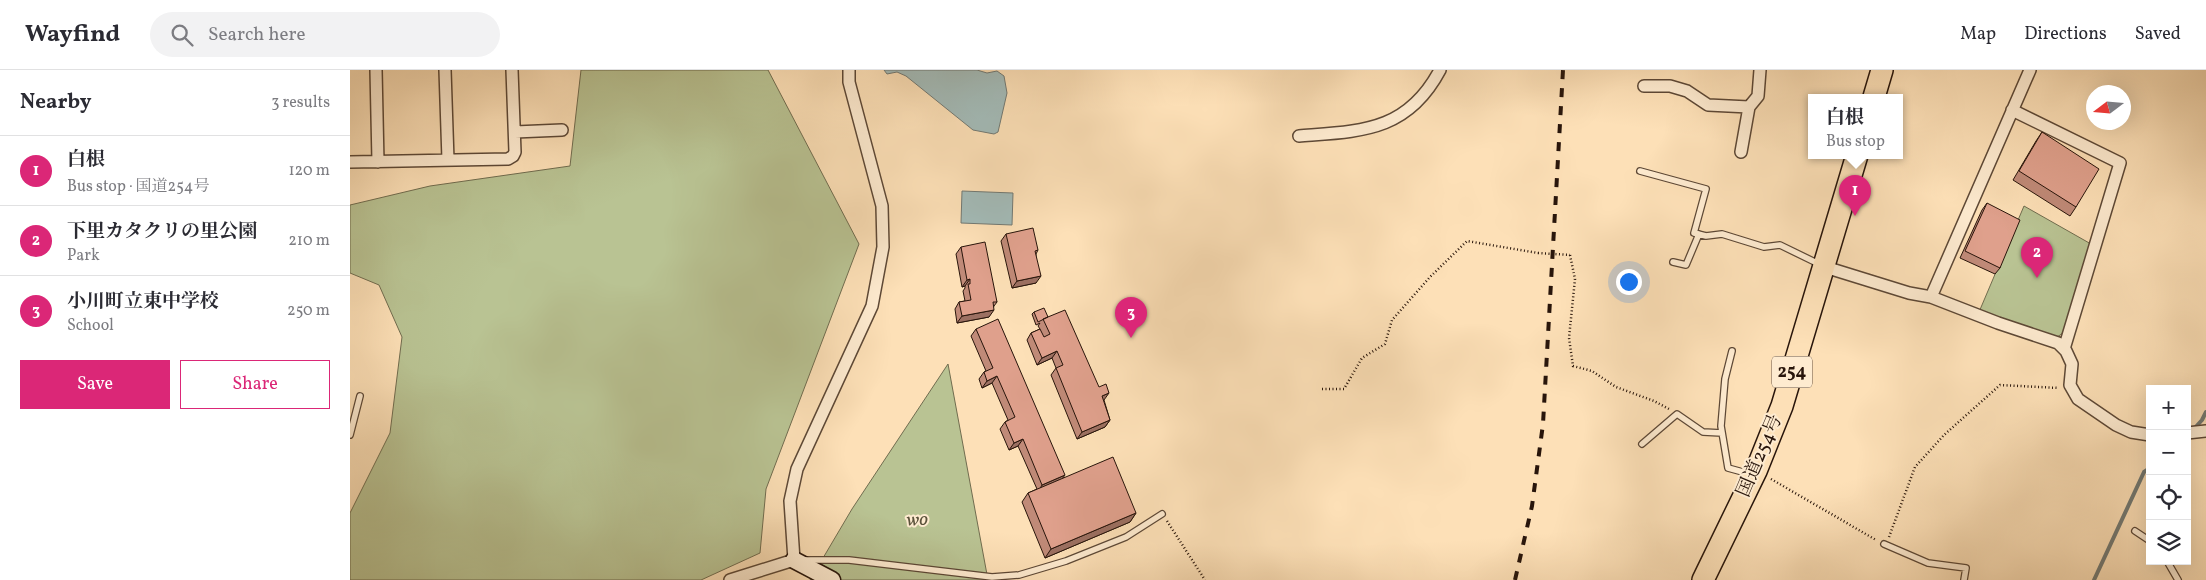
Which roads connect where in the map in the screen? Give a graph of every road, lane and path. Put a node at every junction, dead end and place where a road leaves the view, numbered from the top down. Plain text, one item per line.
1 (376, 70) edge
2 (445, 70) edge
3 (512, 70) edge
4 (849, 70) edge
5 (1440, 70) edge
6 (1760, 70) edge
7 (1882, 70) edge
8 (2030, 70) edge
9 (1644, 86) dead end
10 (1875, 94) edge
11 (1750, 107) junction
12 (2012, 110) junction
13 (562, 130) dead end
14 (514, 132) junction
15 (1299, 136) dead end
16 (1741, 152) dead end
17 (1856, 159) edge
18 (448, 160) junction
19 (350, 162) edge
20 (378, 162) junction
21 (1640, 171) dead end
22 (1699, 234) junction
23 (1674, 262) dead end
24 (1824, 267) junction
25 (1931, 297) junction
26 (2064, 349) junction
27 (1732, 351) dead end
28 (2070, 385) junction
29 (1322, 389) dead end
30 (360, 396) dead end
31 (1677, 414) junction
32 (1722, 433) junction
33 (2146, 434) edge
34 (350, 435) edge
35 (1642, 444) dead end
36 (1755, 473) junction
37 (1162, 514) joint
38 (2135, 532) dead end
39 (2146, 539) edge
40 (1884, 544) junction
41 (794, 560) junction
42 (2169, 565) edge
43 (730, 580) edge
44 (832, 580) edge
45 (1205, 580) edge
46 (1703, 580) edge
47 (1964, 580) edge
48 (2178, 580) edge

1 - 20 street
2 - 18 street
3 - 14 street
4 - 41 street
5 - 15 street
6 - 11 street
7 - 10 highway
8 - 12 street
9 - 11 street
11 - 16 street
12 - 25 street
12 - 26 street
13 - 14 street
14 - 18 street
17 - 24 highway, 国道254号 / 254
18 - 20 street
19 - 20 street
21 - 22 lane
22 - 23 lane
22 - 24 lane
24 - 25 street
24 - 36 highway, 国道254号 / 254
25 - 26 street
26 - 28 street
27 - 32 lane
28 - 33 street
28 - 40 path
29 - 31 path, bridge
30 - 34 lane
31 - 32 lane
31 - 35 lane
32 - 36 lane
36 - 40 path
36 - 46 highway, 国道254号 / 254
37 - 41 lane
37 - 45 path
38 - 39 lane
40 - 47 lane
41 - 43 street
41 - 44 street
42 - 48 lane

